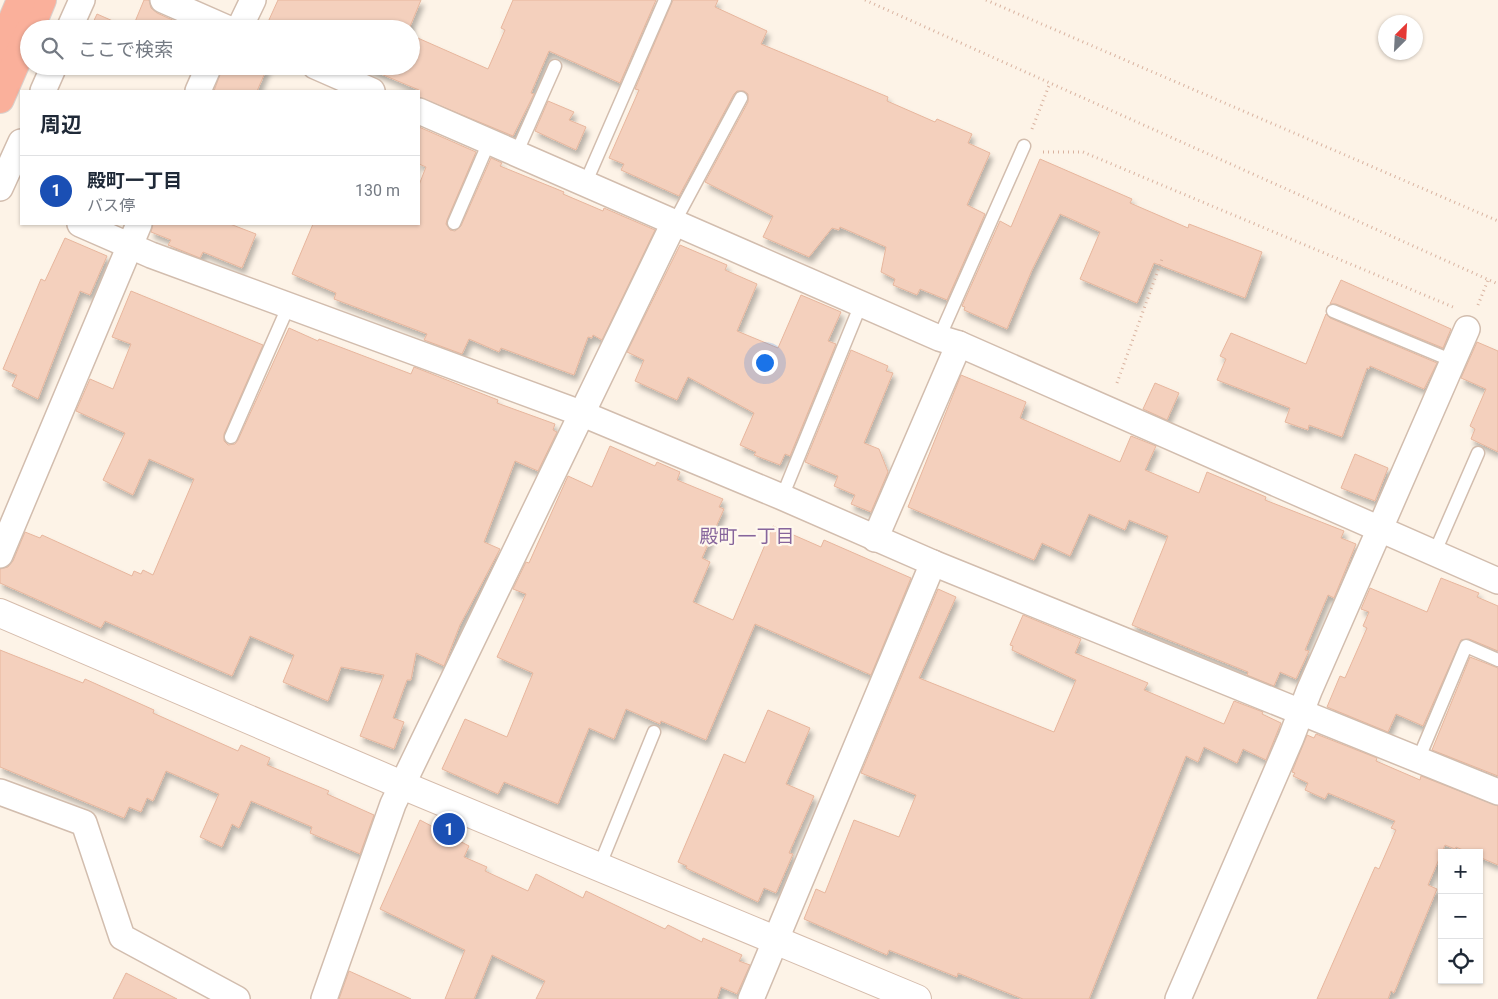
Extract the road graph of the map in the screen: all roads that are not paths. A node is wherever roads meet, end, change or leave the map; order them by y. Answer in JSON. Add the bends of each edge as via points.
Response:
{"nodes":[{"id":1,"x":21,"y":0,"type":"edge"},
{"id":2,"x":42,"y":0,"type":"edge"},
{"id":3,"x":82,"y":0,"type":"edge"},
{"id":4,"x":163,"y":0,"type":"edge"},
{"id":5,"x":252,"y":0,"type":"edge"},
{"id":6,"x":665,"y":0,"type":"edge"},
{"id":7,"x":33,"y":20,"type":"edge"},
{"id":8,"x":74,"y":20,"type":"edge"},
{"id":9,"x":211,"y":20,"type":"edge"},
{"id":10,"x":236,"y":20,"type":"edge"},
{"id":11,"x":0,"y":50,"type":"edge"},
{"id":12,"x":20,"y":51,"type":"edge"},
{"id":13,"x":555,"y":66,"type":"dead end"},
{"id":14,"x":50,"y":75,"type":"edge"},
{"id":15,"x":205,"y":75,"type":"edge"},
{"id":16,"x":336,"y":75,"type":"edge"},
{"id":17,"x":43,"y":90,"type":"edge"},
{"id":18,"x":198,"y":90,"type":"edge"},
{"id":19,"x":370,"y":90,"type":"edge"},
{"id":20,"x":741,"y":98,"type":"dead end"},
{"id":21,"x":0,"y":99,"type":"edge"},
{"id":22,"x":420,"y":111,"type":"edge"},
{"id":23,"x":489,"y":142,"type":"junction"},
{"id":24,"x":20,"y":144,"type":"edge"},
{"id":25,"x":1024,"y":146,"type":"road end"},
{"id":26,"x":516,"y":154,"type":"junction"},
{"id":27,"x":585,"y":184,"type":"junction"},
{"id":28,"x":0,"y":188,"type":"edge"},
{"id":29,"x":454,"y":223,"type":"dead end"},
{"id":30,"x":674,"y":223,"type":"junction"},
{"id":31,"x":85,"y":225,"type":"edge"},
{"id":32,"x":135,"y":235,"type":"edge"},
{"id":33,"x":861,"y":304,"type":"junction"},
{"id":34,"x":288,"y":307,"type":"junction"},
{"id":35,"x":1333,"y":310,"type":"dead end"},
{"id":36,"x":1461,"y":318,"type":"road end"},
{"id":37,"x":949,"y":341,"type":"junction"},
{"id":38,"x":1453,"y":361,"type":"junction"},
{"id":39,"x":583,"y":414,"type":"junction"},
{"id":40,"x":231,"y":437,"type":"dead end"},
{"id":41,"x":1478,"y":453,"type":"dead end"},
{"id":42,"x":782,"y":496,"type":"junction"},
{"id":43,"x":1380,"y":531,"type":"junction"},
{"id":44,"x":875,"y":539,"type":"junction"},
{"id":45,"x":1434,"y":554,"type":"junction"},
{"id":46,"x":0,"y":555,"type":"edge"},
{"id":47,"x":933,"y":563,"type":"junction"},
{"id":48,"x":1498,"y":581,"type":"edge"},
{"id":49,"x":0,"y":613,"type":"edge"},
{"id":50,"x":1498,"y":660,"type":"edge"},
{"id":51,"x":1300,"y":713,"type":"junction"},
{"id":52,"x":654,"y":732,"type":"dead end"},
{"id":53,"x":1418,"y":760,"type":"junction"},
{"id":54,"x":402,"y":785,"type":"junction"},
{"id":55,"x":0,"y":792,"type":"edge"},
{"id":56,"x":1498,"y":792,"type":"edge"},
{"id":57,"x":599,"y":867,"type":"junction"},
{"id":58,"x":775,"y":941,"type":"junction"},
{"id":59,"x":237,"y":999,"type":"edge"},
{"id":60,"x":324,"y":999,"type":"edge"},
{"id":61,"x":752,"y":999,"type":"edge"},
{"id":62,"x":917,"y":999,"type":"edge"},
{"id":63,"x":1178,"y":999,"type":"edge"}],
"edges":[{"from":1,"to":11,"type":"highway"},
{"from":2,"to":7,"type":"highway"},
{"from":3,"to":8,"type":"street"},
{"from":4,"to":9,"type":"street"},
{"from":5,"to":10,"type":"street"},
{"from":6,"to":27,"type":"lane"},
{"from":12,"to":21,"type":"highway"},
{"from":13,"to":26,"type":"lane"},
{"from":14,"to":17,"type":"street"},
{"from":15,"to":18,"type":"street"},
{"from":16,"to":19,"type":"street"},
{"from":20,"to":30,"type":"lane"},
{"from":22,"to":23,"type":"street"},
{"from":23,"to":26,"type":"street"},
{"from":23,"to":29,"type":"lane"},
{"from":24,"to":28,"type":"street"},
{"from":25,"to":37,"type":"lane"},
{"from":26,"to":27,"type":"street"},
{"from":27,"to":30,"type":"street"},
{"from":30,"to":33,"type":"street"},
{"from":30,"to":39,"type":"street"},
{"from":31,"to":32,"type":"street"},
{"from":32,"to":34,"type":"street"},
{"from":32,"to":46,"type":"street"},
{"from":33,"to":37,"type":"street"},
{"from":33,"to":42,"type":"lane"},
{"from":34,"to":39,"type":"street"},
{"from":34,"to":40,"type":"lane"},
{"from":35,"to":38,"type":"lane"},
{"from":36,"to":38,"type":"street"},
{"from":37,"to":43,"type":"street"},
{"from":37,"to":44,"type":"street"},
{"from":38,"to":43,"type":"street"},
{"from":39,"to":42,"type":"street"},
{"from":39,"to":54,"type":"street"},
{"from":41,"to":45,"type":"lane"},
{"from":42,"to":44,"type":"street"},
{"from":43,"to":45,"type":"street"},
{"from":43,"to":51,"type":"street"},
{"from":44,"to":47,"type":"street"},
{"from":45,"to":48,"type":"street"},
{"from":47,"to":51,"type":"street","via":[[1089,620]]},
{"from":47,"to":58,"type":"street"},
{"from":49,"to":54,"type":"street"},
{"from":50,"to":53,"type":"lane","via":[[1466,646]]},
{"from":51,"to":53,"type":"street"},
{"from":51,"to":63,"type":"street"},
{"from":52,"to":57,"type":"lane"},
{"from":53,"to":56,"type":"street"},
{"from":54,"to":57,"type":"street"},
{"from":54,"to":60,"type":"street"},
{"from":55,"to":59,"type":"street","via":[[84,823],[122,937]]},
{"from":57,"to":58,"type":"street"},
{"from":58,"to":61,"type":"street"},
{"from":58,"to":62,"type":"street"}]}
